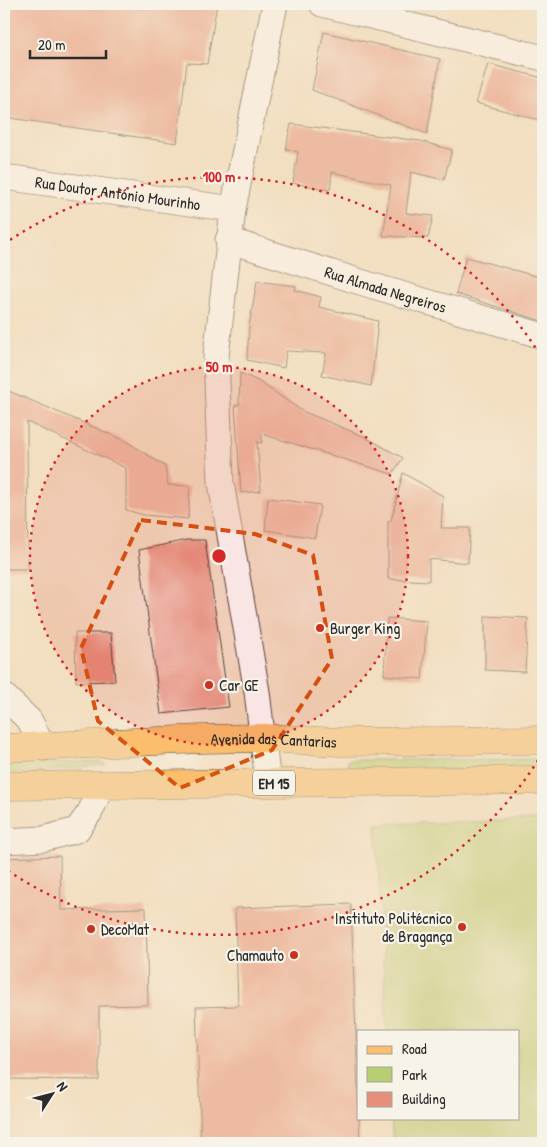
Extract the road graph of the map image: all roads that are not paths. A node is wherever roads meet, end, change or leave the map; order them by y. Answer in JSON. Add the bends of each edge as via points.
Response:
{"nodes":[{"id":1,"x":275,"y":4,"type":"edge"},
{"id":2,"x":322,"y":4,"type":"edge"},
{"id":3,"x":543,"y":58,"type":"edge"},
{"id":4,"x":4,"y":177,"type":"edge"},
{"id":5,"x":233,"y":209,"type":"junction"},
{"id":6,"x":228,"y":240,"type":"junction"},
{"id":7,"x":543,"y":336,"type":"edge"},
{"id":8,"x":4,"y":696,"type":"edge"},
{"id":9,"x":264,"y":738,"type":"junction"},
{"id":10,"x":543,"y":740,"type":"edge"},
{"id":11,"x":4,"y":748,"type":"edge"},
{"id":12,"x":44,"y":748,"type":"junction"},
{"id":13,"x":543,"y":780,"type":"edge"},
{"id":14,"x":268,"y":783,"type":"junction"},
{"id":15,"x":102,"y":785,"type":"junction"},
{"id":16,"x":4,"y":786,"type":"edge"},
{"id":17,"x":4,"y":841,"type":"edge"}],
"edges":[{"from":1,"to":5,"type":"street"},
{"from":2,"to":3,"type":"street"},
{"from":4,"to":5,"type":"street","name":"Rua Doutor António Mourinho"},
{"from":5,"to":6,"type":"street"},
{"from":6,"to":7,"type":"street","name":"Rua Almada Negreiros"},
{"from":6,"to":9,"type":"street","via":[[216,356],[221,483]]},
{"from":8,"to":12,"type":"street","via":[[30,721]]},
{"from":9,"to":10,"type":"main road","name":"Avenida das Cantarias","via":[[339,742]]},
{"from":9,"to":12,"type":"main road","name":"Avenida das Cantarias"},
{"from":9,"to":14,"type":"street"},
{"from":11,"to":12,"type":"main road","name":"Avenida das Cantarias"},
{"from":13,"to":14,"type":"main road","number":"EM 15"},
{"from":14,"to":15,"type":"main road","number":"EM 15"},
{"from":15,"to":16,"type":"main road","number":"EM 15"},
{"from":15,"to":17,"type":"street","via":[[90,812],[77,830],[43,839]]}]}
